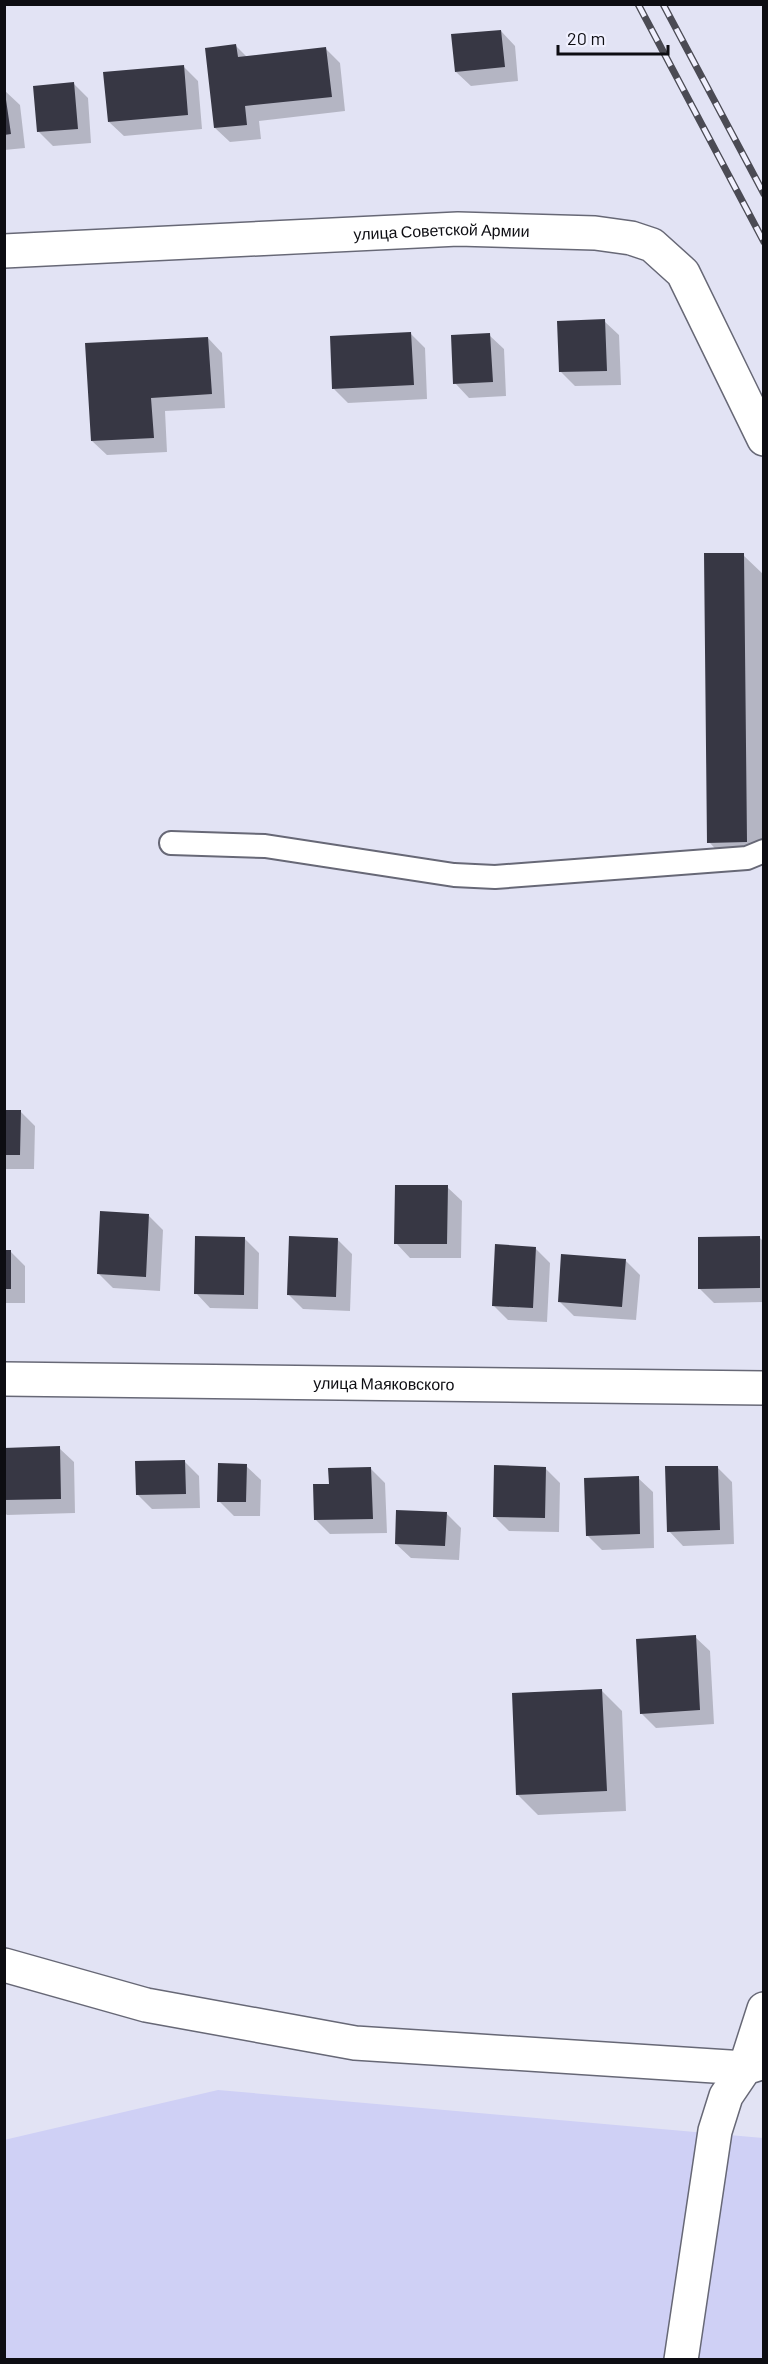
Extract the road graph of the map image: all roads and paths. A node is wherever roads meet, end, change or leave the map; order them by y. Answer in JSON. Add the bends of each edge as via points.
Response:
{"nodes":[{"id":1,"x":4,"y":251,"type":"edge"},
{"id":2,"x":764,"y":439,"type":"edge"},
{"id":3,"x":171,"y":843,"type":"dead end"},
{"id":4,"x":764,"y":851,"type":"edge"},
{"id":5,"x":4,"y":1379,"type":"edge"},
{"id":6,"x":764,"y":1388,"type":"edge"},
{"id":7,"x":4,"y":1965,"type":"edge"},
{"id":8,"x":764,"y":2009,"type":"edge"},
{"id":9,"x":754,"y":2065,"type":"edge"},
{"id":10,"x":681,"y":2360,"type":"edge"}],
"edges":[{"from":1,"to":2,"type":"street","name":"улица Советской Армии","via":[[459,230],[595,233],[631,238],[652,245],[683,273]]},
{"from":3,"to":4,"type":"lane","via":[[265,846],[454,875],[495,877],[747,858]]},
{"from":5,"to":6,"type":"street","name":"улица Маяковского"},
{"from":7,"to":9,"type":"street","via":[[146,2005],[355,2043]]},
{"from":8,"to":9,"type":"street"},
{"from":9,"to":10,"type":"street","via":[[726,2096],[715,2131]]}]}
